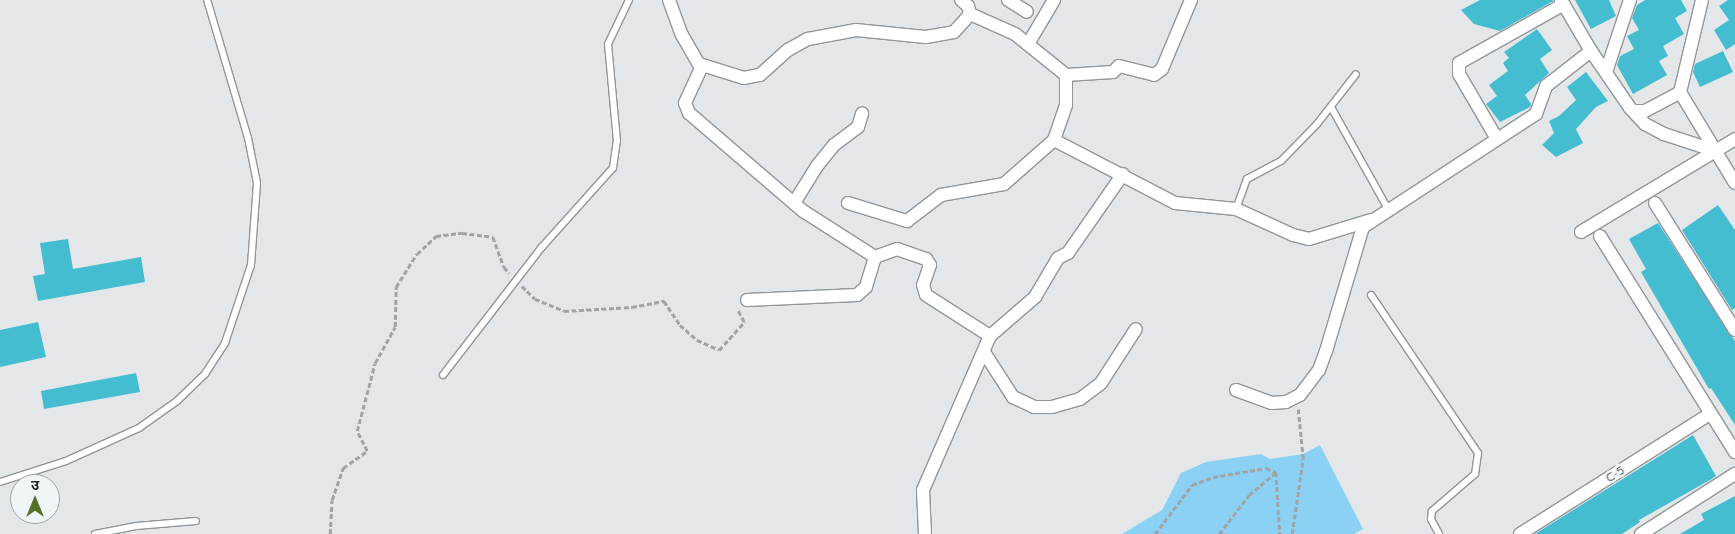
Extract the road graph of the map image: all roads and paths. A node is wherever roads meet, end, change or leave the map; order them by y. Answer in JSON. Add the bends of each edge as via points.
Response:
{"nodes":[{"id":1,"x":207,"y":0,"type":"edge"},
{"id":2,"x":630,"y":0,"type":"edge"},
{"id":3,"x":669,"y":0,"type":"edge"},
{"id":4,"x":961,"y":0,"type":"edge"},
{"id":5,"x":1008,"y":0,"type":"edge"},
{"id":6,"x":1054,"y":0,"type":"edge"},
{"id":7,"x":1191,"y":0,"type":"edge"},
{"id":8,"x":1630,"y":0,"type":"edge"},
{"id":9,"x":1702,"y":0,"type":"edge"},
{"id":10,"x":1562,"y":2,"type":"edge"},
{"id":11,"x":1027,"y":12,"type":"dead end"},
{"id":12,"x":970,"y":14,"type":"junction"},
{"id":13,"x":1028,"y":44,"type":"junction"},
{"id":14,"x":1592,"y":51,"type":"junction"},
{"id":15,"x":702,"y":66,"type":"junction"},
{"id":16,"x":1606,"y":72,"type":"junction"},
{"id":17,"x":1356,"y":74,"type":"dead end"},
{"id":18,"x":1066,"y":75,"type":"junction"},
{"id":19,"x":1680,"y":92,"type":"junction"},
{"id":20,"x":1331,"y":107,"type":"junction"},
{"id":21,"x":1634,"y":111,"type":"junction"},
{"id":22,"x":862,"y":114,"type":"dead end"},
{"id":23,"x":1497,"y":139,"type":"junction"},
{"id":24,"x":1735,"y":139,"type":"edge"},
{"id":25,"x":1054,"y":140,"type":"junction"},
{"id":26,"x":1716,"y":151,"type":"junction"},
{"id":27,"x":1123,"y":174,"type":"junction"},
{"id":28,"x":1733,"y":179,"type":"edge"},
{"id":29,"x":848,"y":203,"type":"dead end"},
{"id":30,"x":1655,"y":203,"type":"dead end"},
{"id":31,"x":794,"y":204,"type":"junction"},
{"id":32,"x":1236,"y":209,"type":"junction"},
{"id":33,"x":1388,"y":209,"type":"junction"},
{"id":34,"x":1371,"y":220,"type":"junction"},
{"id":35,"x":1582,"y":232,"type":"dead end"},
{"id":36,"x":1600,"y":236,"type":"dead end"},
{"id":37,"x":875,"y":257,"type":"junction"},
{"id":38,"x":517,"y":282,"type":"junction"},
{"id":39,"x":1371,"y":295,"type":"dead end"},
{"id":40,"x":747,"y":300,"type":"joint"},
{"id":41,"x":1136,"y":329,"type":"dead end"},
{"id":42,"x":1735,"y":330,"type":"edge"},
{"id":43,"x":990,"y":336,"type":"junction"},
{"id":44,"x":984,"y":352,"type":"junction"},
{"id":45,"x":443,"y":375,"type":"dead end"},
{"id":46,"x":1236,"y":390,"type":"dead end"},
{"id":47,"x":1300,"y":395,"type":"junction"},
{"id":48,"x":1710,"y":414,"type":"junction"},
{"id":49,"x":1735,"y":452,"type":"edge"},
{"id":50,"x":1276,"y":472,"type":"junction"},
{"id":51,"x":1735,"y":474,"type":"edge"},
{"id":52,"x":0,"y":482,"type":"edge"},
{"id":53,"x":196,"y":521,"type":"dead end"},
{"id":54,"x":95,"y":534,"type":"edge"},
{"id":55,"x":330,"y":534,"type":"edge"},
{"id":56,"x":925,"y":534,"type":"edge"},
{"id":57,"x":1155,"y":534,"type":"edge"},
{"id":58,"x":1218,"y":534,"type":"edge"},
{"id":59,"x":1280,"y":534,"type":"edge"},
{"id":60,"x":1292,"y":534,"type":"edge"},
{"id":61,"x":1439,"y":534,"type":"edge"},
{"id":62,"x":1520,"y":534,"type":"edge"},
{"id":63,"x":1641,"y":534,"type":"edge"}],
"edges":[{"from":1,"to":52,"type":"lane","via":[[248,138],[257,183],[251,264],[225,343],[206,374],[177,401],[139,428],[66,460]]},
{"from":2,"to":38,"type":"lane","via":[[608,44],[617,141],[613,168],[558,228]]},
{"from":3,"to":15,"type":"street","via":[[689,50]]},
{"from":4,"to":12,"type":"street","via":[[968,6]]},
{"from":5,"to":11,"type":"street"},
{"from":6,"to":13,"type":"street"},
{"from":7,"to":18,"type":"street","via":[[1162,69],[1154,75],[1119,66],[1113,72]]},
{"from":8,"to":16,"type":"street"},
{"from":9,"to":19,"type":"street"},
{"from":10,"to":14,"type":"street"},
{"from":10,"to":23,"type":"street","via":[[1460,64],[1459,74]]},
{"from":12,"to":13,"type":"street","via":[[1015,34]]},
{"from":12,"to":15,"type":"street","via":[[963,26],[941,36],[871,30],[808,39],[797,43],[768,69],[752,77],[735,77]]},
{"from":13,"to":18,"type":"street"},
{"from":14,"to":16,"type":"street"},
{"from":14,"to":23,"type":"street","via":[[1546,86],[1538,112]]},
{"from":15,"to":31,"type":"street","via":[[685,103],[689,113]]},
{"from":16,"to":21,"type":"street"},
{"from":17,"to":20,"type":"lane"},
{"from":18,"to":25,"type":"street","via":[[1066,105]]},
{"from":19,"to":21,"type":"street","via":[[1645,111]]},
{"from":19,"to":26,"type":"street"},
{"from":20,"to":32,"type":"lane","via":[[1281,161],[1247,179]]},
{"from":20,"to":33,"type":"lane"},
{"from":21,"to":26,"type":"street","via":[[1645,124],[1664,134]]},
{"from":22,"to":31,"type":"street","via":[[858,128],[834,146],[817,166]]},
{"from":23,"to":33,"type":"street"},
{"from":24,"to":26,"type":"street"},
{"from":25,"to":27,"type":"street"},
{"from":25,"to":29,"type":"street","via":[[1004,184],[941,195],[907,221]]},
{"from":26,"to":28,"type":"street"},
{"from":26,"to":35,"type":"street"},
{"from":27,"to":32,"type":"street","via":[[1175,203]]},
{"from":27,"to":43,"type":"street","via":[[1068,252],[1058,258],[1036,297]]},
{"from":30,"to":42,"type":"street"},
{"from":31,"to":37,"type":"street","via":[[827,229]]},
{"from":32,"to":34,"type":"street","via":[[1293,235],[1309,238]]},
{"from":33,"to":34,"type":"street"},
{"from":34,"to":47,"type":"street","via":[[1358,237],[1319,370]]},
{"from":36,"to":48,"type":"street"},
{"from":37,"to":40,"type":"street","via":[[866,287],[857,295]]},
{"from":37,"to":43,"type":"street","via":[[897,249],[926,259],[929,270],[923,285],[926,294]]},
{"from":38,"to":40,"type":"path","via":[[534,299],[564,311],[632,307],[664,300],[680,325],[697,340],[719,350],[744,322],[734,303]]},
{"from":38,"to":45,"type":"lane"},
{"from":38,"to":55,"type":"path","via":[[504,267],[493,237],[462,233],[436,236],[417,254],[396,287],[396,327],[375,363],[357,430],[367,451],[343,468],[332,500]]},
{"from":39,"to":61,"type":"lane","via":[[1478,453],[1474,474],[1432,511],[1431,519]]},
{"from":41,"to":44,"type":"street","via":[[1101,383],[1080,399],[1052,406],[1028,405],[1013,396]]},
{"from":43,"to":44,"type":"street"},
{"from":44,"to":56,"type":"street","via":[[923,490]]},
{"from":46,"to":47,"type":"street","via":[[1272,403],[1286,402]]},
{"from":47,"to":60,"type":"path","via":[[1298,413],[1303,459]]},
{"from":48,"to":49,"type":"street"},
{"from":48,"to":62,"type":"street","name":"C-5"},
{"from":50,"to":57,"type":"path","via":[[1266,468],[1213,477],[1192,485]]},
{"from":50,"to":58,"type":"path","via":[[1249,495]]},
{"from":50,"to":59,"type":"path"},
{"from":51,"to":63,"type":"street"},
{"from":53,"to":54,"type":"lane","via":[[136,526]]}]}
